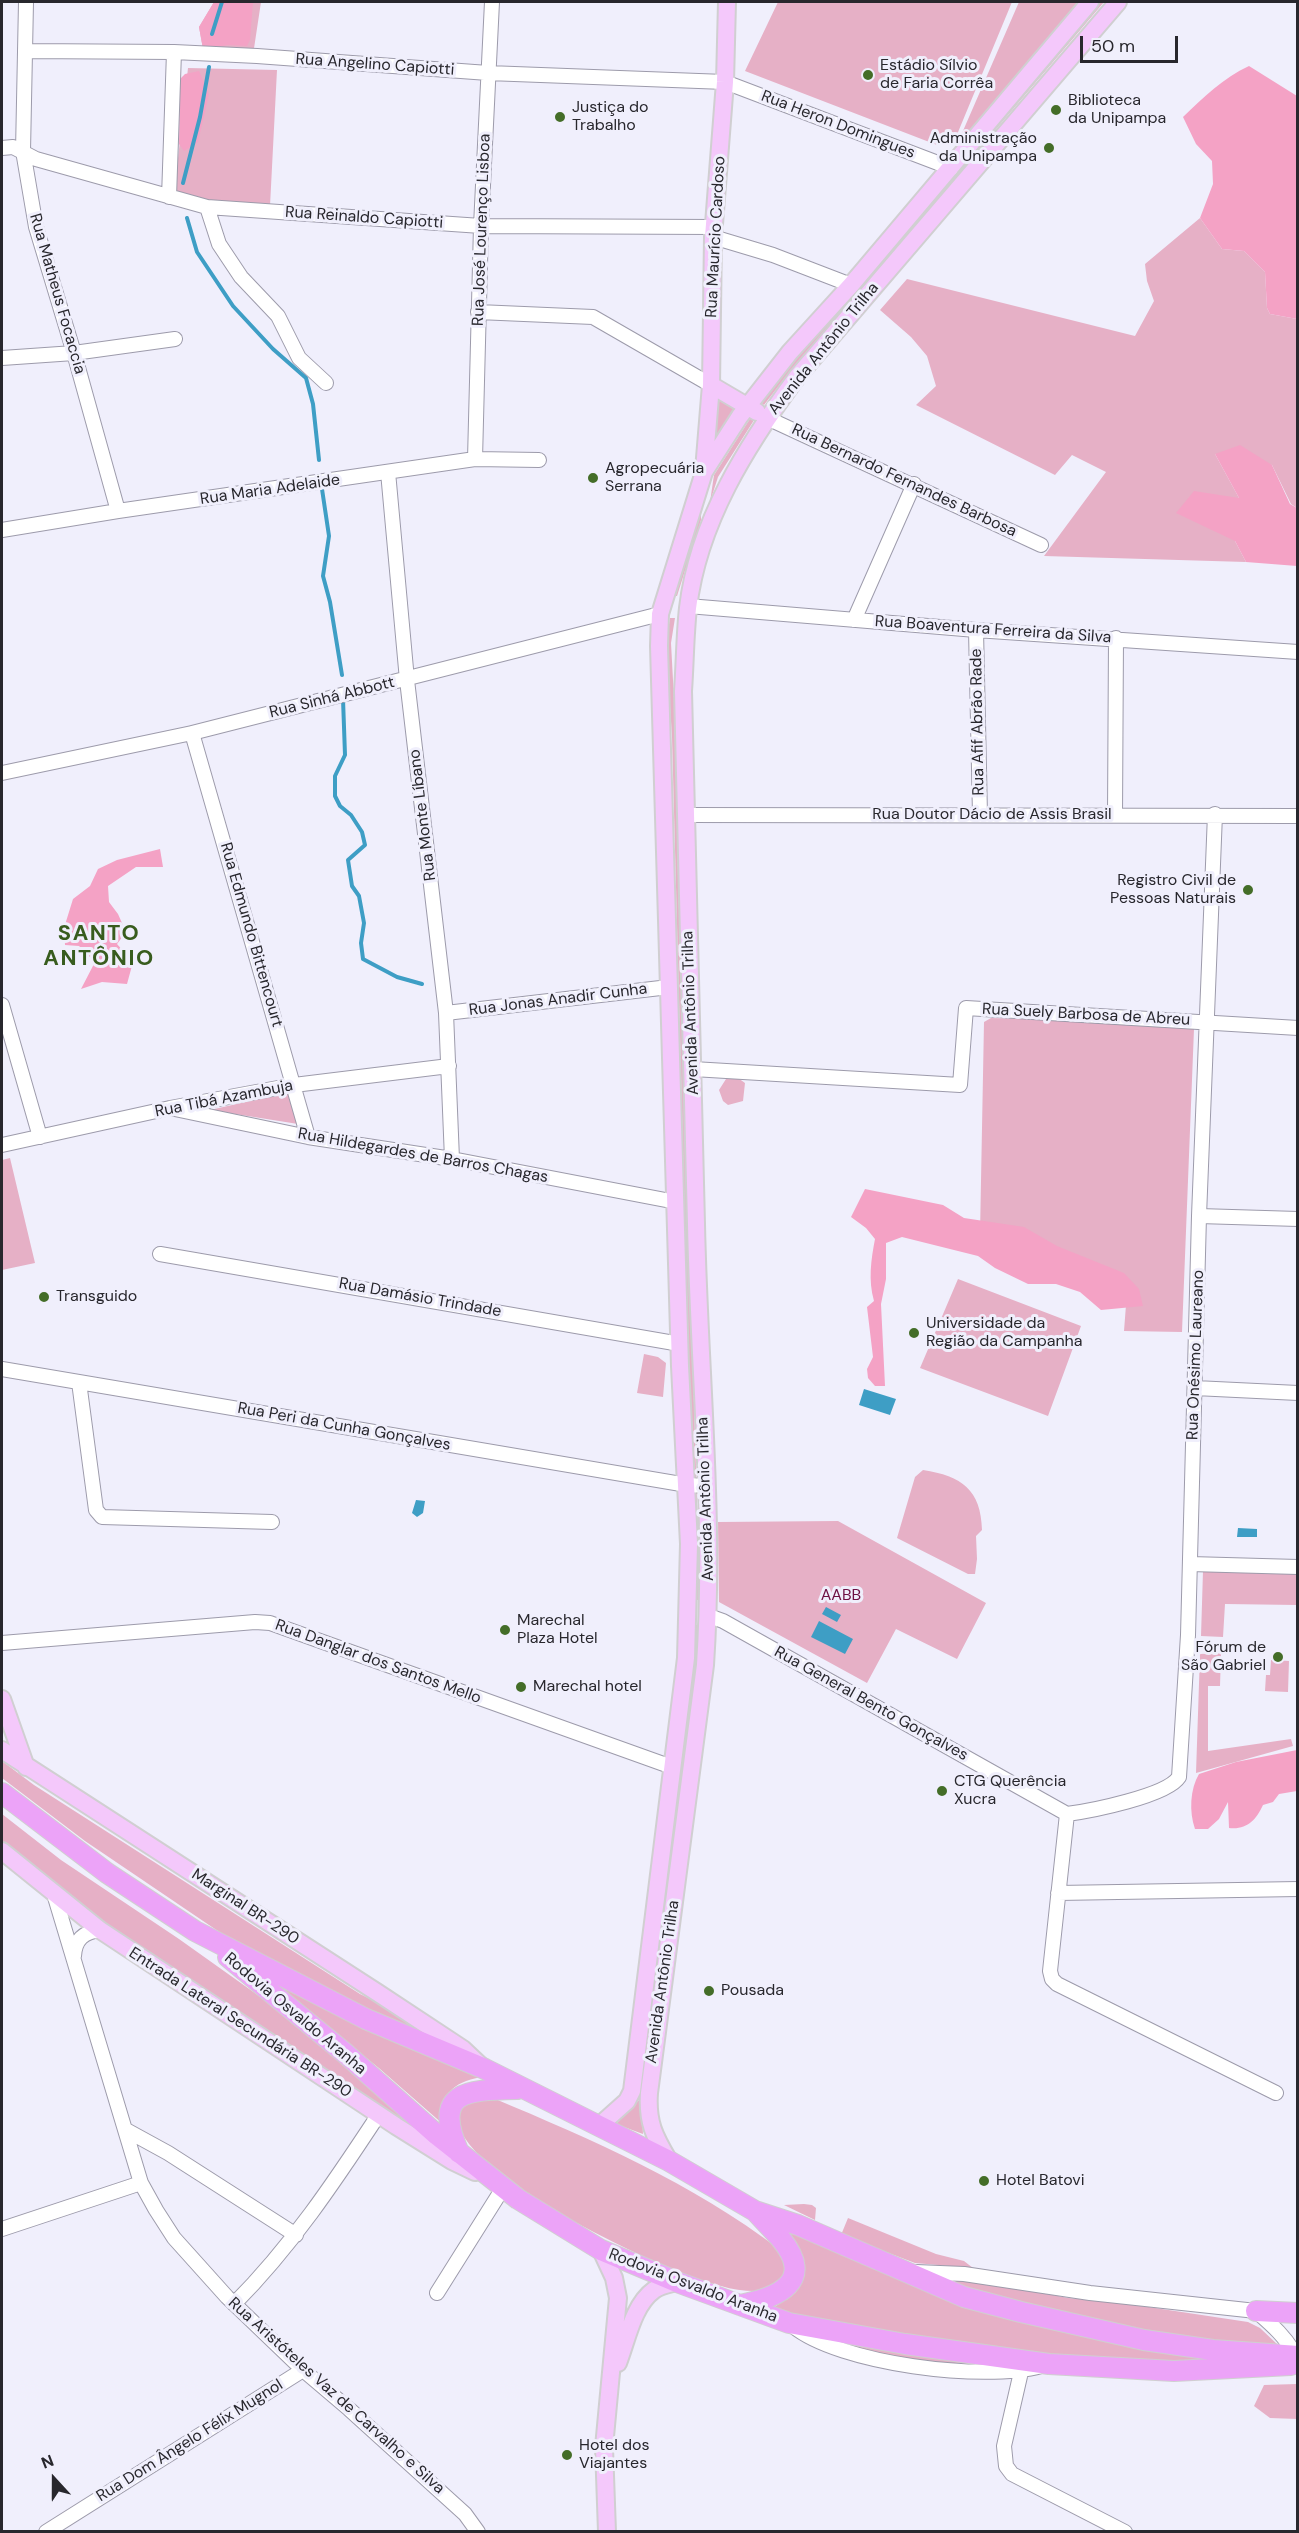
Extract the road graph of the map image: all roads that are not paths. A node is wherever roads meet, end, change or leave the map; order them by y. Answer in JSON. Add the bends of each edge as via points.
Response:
{"nodes":[{"id":1,"x":26,"y":2,"type":"edge"},
{"id":2,"x":492,"y":2,"type":"edge"},
{"id":3,"x":727,"y":2,"type":"edge"},
{"id":4,"x":1090,"y":2,"type":"edge"},
{"id":5,"x":1118,"y":2,"type":"edge"},
{"id":6,"x":25,"y":51,"type":"junction"},
{"id":7,"x":174,"y":52,"type":"junction"},
{"id":8,"x":488,"y":73,"type":"junction"},
{"id":9,"x":725,"y":82,"type":"junction"},
{"id":10,"x":2,"y":148,"type":"edge"},
{"id":11,"x":22,"y":151,"type":"junction"},
{"id":12,"x":951,"y":168,"type":"junction"},
{"id":13,"x":169,"y":196,"type":"junction"},
{"id":14,"x":207,"y":207,"type":"junction"},
{"id":15,"x":481,"y":226,"type":"junction"},
{"id":16,"x":714,"y":232,"type":"junction"},
{"id":17,"x":852,"y":285,"type":"junction"},
{"id":18,"x":478,"y":312,"type":"junction"},
{"id":19,"x":175,"y":339,"type":"dead end"},
{"id":20,"x":74,"y":353,"type":"junction"},
{"id":21,"x":2,"y":358,"type":"edge"},
{"id":22,"x":326,"y":382,"type":"dead end"},
{"id":23,"x":711,"y":385,"type":"junction"},
{"id":24,"x":747,"y":406,"type":"junction"},
{"id":25,"x":767,"y":418,"type":"junction"},
{"id":26,"x":475,"y":459,"type":"junction"},
{"id":27,"x":539,"y":460,"type":"dead end"},
{"id":28,"x":388,"y":472,"type":"junction"},
{"id":29,"x":704,"y":472,"type":"junction"},
{"id":30,"x":914,"y":484,"type":"junction"},
{"id":31,"x":118,"y":511,"type":"junction"},
{"id":32,"x":2,"y":530,"type":"edge"},
{"id":33,"x":705,"y":537,"type":"junction"},
{"id":34,"x":1041,"y":545,"type":"dead end"},
{"id":35,"x":688,"y":606,"type":"junction"},
{"id":36,"x":660,"y":614,"type":"junction"},
{"id":37,"x":854,"y":620,"type":"junction"},
{"id":38,"x":976,"y":630,"type":"junction"},
{"id":39,"x":1116,"y":638,"type":"junction"},
{"id":40,"x":1298,"y":652,"type":"edge"},
{"id":41,"x":407,"y":680,"type":"junction"},
{"id":42,"x":192,"y":733,"type":"junction"},
{"id":43,"x":2,"y":774,"type":"edge"},
{"id":44,"x":1215,"y":814,"type":"junction"},
{"id":45,"x":686,"y":815,"type":"junction"},
{"id":46,"x":980,"y":815,"type":"junction"},
{"id":47,"x":1115,"y":815,"type":"junction"},
{"id":48,"x":1298,"y":816,"type":"edge"},
{"id":49,"x":669,"y":987,"type":"junction"},
{"id":50,"x":2,"y":1005,"type":"edge"},
{"id":51,"x":446,"y":1013,"type":"junction"},
{"id":52,"x":1206,"y":1022,"type":"junction"},
{"id":53,"x":1298,"y":1028,"type":"edge"},
{"id":54,"x":449,"y":1066,"type":"junction"},
{"id":55,"x":693,"y":1069,"type":"junction"},
{"id":56,"x":294,"y":1085,"type":"junction"},
{"id":57,"x":170,"y":1108,"type":"junction"},
{"id":58,"x":40,"y":1137,"type":"junction"},
{"id":59,"x":308,"y":1137,"type":"junction"},
{"id":60,"x":2,"y":1145,"type":"edge"},
{"id":61,"x":452,"y":1159,"type":"junction"},
{"id":62,"x":676,"y":1202,"type":"junction"},
{"id":63,"x":1200,"y":1216,"type":"junction"},
{"id":64,"x":1298,"y":1219,"type":"edge"},
{"id":65,"x":160,"y":1254,"type":"dead end"},
{"id":66,"x":680,"y":1344,"type":"junction"},
{"id":67,"x":2,"y":1369,"type":"edge"},
{"id":68,"x":79,"y":1382,"type":"junction"},
{"id":69,"x":1195,"y":1388,"type":"junction"},
{"id":70,"x":1298,"y":1393,"type":"edge"},
{"id":71,"x":687,"y":1485,"type":"junction"},
{"id":72,"x":706,"y":1486,"type":"junction"},
{"id":73,"x":272,"y":1522,"type":"dead end"},
{"id":74,"x":1190,"y":1564,"type":"junction"},
{"id":75,"x":1298,"y":1567,"type":"edge"},
{"id":76,"x":709,"y":1616,"type":"junction"},
{"id":77,"x":2,"y":1643,"type":"edge"},
{"id":78,"x":2,"y":1699,"type":"edge"},
{"id":79,"x":2,"y":1750,"type":"edge"},
{"id":80,"x":26,"y":1767,"type":"junction"},
{"id":81,"x":672,"y":1767,"type":"junction"},
{"id":82,"x":2,"y":1793,"type":"edge"},
{"id":83,"x":1067,"y":1814,"type":"junction"},
{"id":84,"x":2,"y":1851,"type":"edge"},
{"id":85,"x":1298,"y":1889,"type":"edge"},
{"id":86,"x":1058,"y":1893,"type":"junction"},
{"id":87,"x":54,"y":1894,"type":"junction"},
{"id":88,"x":100,"y":1929,"type":"junction"},
{"id":89,"x":195,"y":1931,"type":"junction"},
{"id":90,"x":74,"y":1958,"type":"junction"},
{"id":91,"x":485,"y":2069,"type":"junction"},
{"id":92,"x":522,"y":2088,"type":"junction"},
{"id":93,"x":640,"y":2092,"type":"junction"},
{"id":94,"x":1276,"y":2093,"type":"dead end"},
{"id":95,"x":379,"y":2114,"type":"junction"},
{"id":96,"x":599,"y":2126,"type":"junction"},
{"id":97,"x":126,"y":2130,"type":"junction"},
{"id":98,"x":459,"y":2153,"type":"junction"},
{"id":99,"x":669,"y":2161,"type":"junction"},
{"id":100,"x":141,"y":2182,"type":"junction"},
{"id":101,"x":496,"y":2183,"type":"junction"},
{"id":102,"x":755,"y":2211,"type":"junction"},
{"id":103,"x":2,"y":2229,"type":"edge"},
{"id":104,"x":296,"y":2235,"type":"junction"},
{"id":105,"x":601,"y":2250,"type":"junction"},
{"id":106,"x":906,"y":2272,"type":"junction"},
{"id":107,"x":677,"y":2282,"type":"junction"},
{"id":108,"x":437,"y":2293,"type":"dead end"},
{"id":109,"x":234,"y":2304,"type":"junction"},
{"id":110,"x":740,"y":2305,"type":"junction"},
{"id":111,"x":1256,"y":2311,"type":"junction"},
{"id":112,"x":1298,"y":2313,"type":"edge"},
{"id":113,"x":789,"y":2323,"type":"junction"},
{"id":114,"x":1297,"y":2359,"type":"edge"},
{"id":115,"x":1049,"y":2364,"type":"junction"},
{"id":116,"x":303,"y":2370,"type":"junction"},
{"id":117,"x":1021,"y":2372,"type":"junction"},
{"id":118,"x":610,"y":2380,"type":"junction"},
{"id":119,"x":46,"y":2532,"type":"edge"},
{"id":120,"x":478,"y":2532,"type":"edge"},
{"id":121,"x":606,"y":2532,"type":"edge"},
{"id":122,"x":1125,"y":2532,"type":"edge"}],
"edges":[{"from":1,"to":6,"type":"street","name":"Rua Matheus Focaccia"},
{"from":2,"to":8,"type":"street","name":"Rua José Lourenço Lisboa"},
{"from":3,"to":9,"type":"main road","name":"Rua Maurício Cardoso"},
{"from":4,"to":12,"type":"main road","name":"Avenida Antônio Trilha"},
{"from":5,"to":25,"type":"main road","name":"Avenida Antônio Trilha","via":[[797,377]]},
{"from":6,"to":7,"type":"street","name":"Rua Angelino Capiotti"},
{"from":6,"to":11,"type":"street","name":"Rua Matheus Focaccia"},
{"from":7,"to":8,"type":"street","name":"Rua Angelino Capiotti"},
{"from":7,"to":13,"type":"street"},
{"from":8,"to":9,"type":"street","name":"Rua Angelino Capiotti"},
{"from":8,"to":15,"type":"street","name":"Rua José Lourenço Lisboa"},
{"from":9,"to":12,"type":"street","name":"Rua Heron Domingues"},
{"from":9,"to":16,"type":"main road","name":"Rua Maurício Cardoso"},
{"from":10,"to":11,"type":"street","name":"Rua Reinaldo Capiotti"},
{"from":11,"to":13,"type":"street","name":"Rua Reinaldo Capiotti","via":[[36,159]]},
{"from":11,"to":20,"type":"street","name":"Rua Matheus Focaccia","via":[[36,227]]},
{"from":12,"to":17,"type":"main road","name":"Avenida Antônio Trilha"},
{"from":13,"to":14,"type":"street","name":"Rua Reinaldo Capiotti"},
{"from":14,"to":15,"type":"street","name":"Rua Reinaldo Capiotti"},
{"from":14,"to":22,"type":"street","via":[[219,243],[241,277],[278,316],[299,358]]},
{"from":15,"to":16,"type":"street","name":"Rua Reinaldo Capiotti"},
{"from":15,"to":18,"type":"street","name":"Rua José Lourenço Lisboa"},
{"from":16,"to":17,"type":"street","name":"Rua Reinaldo Capiotti"},
{"from":16,"to":23,"type":"main road","name":"Rua Maurício Cardoso"},
{"from":17,"to":24,"type":"main road","name":"Avenida Antônio Trilha"},
{"from":18,"to":23,"type":"street","via":[[593,317]]},
{"from":18,"to":26,"type":"street","name":"Rua José Lourenço Lisboa"},
{"from":19,"to":20,"type":"street"},
{"from":20,"to":21,"type":"street"},
{"from":20,"to":31,"type":"street","name":"Rua Matheus Focaccia"},
{"from":23,"to":24,"type":"main road"},
{"from":23,"to":29,"type":"main road","name":"Rua Maurício Cardoso"},
{"from":24,"to":25,"type":"main road"},
{"from":24,"to":29,"type":"main road","name":"Avenida Antônio Trilha"},
{"from":25,"to":30,"type":"street","name":"Rua Bernardo Fernandes Barbosa"},
{"from":25,"to":33,"type":"main road","name":"Avenida Antônio Trilha","via":[[736,469]]},
{"from":26,"to":27,"type":"street","name":"Rua Maria Adelaide"},
{"from":26,"to":28,"type":"street","name":"Rua Maria Adelaide"},
{"from":28,"to":31,"type":"street","name":"Rua Maria Adelaide"},
{"from":28,"to":41,"type":"street","name":"Rua Monte Líbano"},
{"from":29,"to":33,"type":"main road"},
{"from":29,"to":36,"type":"main road","name":"Avenida Antônio Trilha"},
{"from":30,"to":34,"type":"street","name":"Rua Bernardo Fernandes Barbosa"},
{"from":30,"to":37,"type":"street"},
{"from":31,"to":32,"type":"street","name":"Rua Maria Adelaide"},
{"from":33,"to":35,"type":"main road","name":"Avenida Antônio Trilha"},
{"from":35,"to":37,"type":"street","name":"Rua Boaventura Ferreira da Silva"},
{"from":35,"to":45,"type":"main road","name":"Avenida Antônio Trilha","via":[[684,691]]},
{"from":36,"to":41,"type":"street","name":"Rua Sinhá Abbott"},
{"from":36,"to":49,"type":"main road","name":"Avenida Antônio Trilha"},
{"from":37,"to":38,"type":"street","name":"Rua Boaventura Ferreira da Silva"},
{"from":38,"to":39,"type":"street","name":"Rua Boaventura Ferreira da Silva"},
{"from":38,"to":46,"type":"street","name":"Rua Afif Abrão Rade"},
{"from":39,"to":40,"type":"street","name":"Rua Boaventura Ferreira da Silva"},
{"from":39,"to":47,"type":"street"},
{"from":41,"to":42,"type":"street","name":"Rua Sinhá Abbott"},
{"from":41,"to":51,"type":"street","name":"Rua Monte Líbano"},
{"from":42,"to":43,"type":"street","name":"Rua Sinhá Abbott"},
{"from":42,"to":56,"type":"street","name":"Rua Edmundo Bittencourt"},
{"from":44,"to":47,"type":"street","name":"Rua Doutor Dácio de Assis Brasil"},
{"from":44,"to":48,"type":"street","name":"Rua Doutor Dácio de Assis Brasil"},
{"from":44,"to":52,"type":"street","name":"Rua Onésimo Laureano"},
{"from":45,"to":46,"type":"street","name":"Rua Doutor Dácio de Assis Brasil"},
{"from":45,"to":55,"type":"main road","name":"Avenida Antônio Trilha"},
{"from":46,"to":47,"type":"street","name":"Rua Doutor Dácio de Assis Brasil"},
{"from":49,"to":51,"type":"street","name":"Rua Jonas Anadir Cunha"},
{"from":49,"to":62,"type":"main road","name":"Avenida Antônio Trilha"},
{"from":50,"to":58,"type":"street"},
{"from":51,"to":54,"type":"street","name":"Rua Monte Líbano"},
{"from":52,"to":53,"type":"street","name":"Rua Suely Barbosa de Abreu"},
{"from":52,"to":55,"type":"street","name":"Rua Suely Barbosa de Abreu","via":[[966,1008],[960,1084]]},
{"from":52,"to":63,"type":"street","name":"Rua Onésimo Laureano"},
{"from":54,"to":56,"type":"street","name":"Rua Tibá Azambuja"},
{"from":54,"to":61,"type":"street","name":"Rua Monte Líbano"},
{"from":55,"to":72,"type":"main road","name":"Avenida Antônio Trilha"},
{"from":56,"to":57,"type":"street","name":"Rua Tibá Azambuja"},
{"from":56,"to":59,"type":"street","name":"Rua Edmundo Bittencourt"},
{"from":57,"to":58,"type":"street","name":"Rua Tibá Azambuja"},
{"from":57,"to":59,"type":"street","name":"Rua Hildegardes de Barros Chagas"},
{"from":58,"to":60,"type":"street","name":"Rua Tibá Azambuja"},
{"from":59,"to":61,"type":"street","name":"Rua Hildegardes de Barros Chagas"},
{"from":61,"to":62,"type":"street","name":"Rua Hildegardes de Barros Chagas"},
{"from":62,"to":66,"type":"main road","name":"Avenida Antônio Trilha"},
{"from":63,"to":64,"type":"street"},
{"from":63,"to":69,"type":"street","name":"Rua Onésimo Laureano"},
{"from":65,"to":66,"type":"street","name":"Rua Damásio Trindade"},
{"from":66,"to":71,"type":"main road","name":"Avenida Antônio Trilha"},
{"from":67,"to":68,"type":"street","name":"Rua Peri da Cunha Gonçalves"},
{"from":68,"to":71,"type":"street","name":"Rua Peri da Cunha Gonçalves"},
{"from":68,"to":73,"type":"street","via":[[96,1510],[102,1517]]},
{"from":69,"to":70,"type":"street"},
{"from":69,"to":74,"type":"street","name":"Rua Onésimo Laureano"},
{"from":71,"to":72,"type":"street","name":"Rua Peri da Cunha Gonçalves"},
{"from":71,"to":81,"type":"main road","name":"Avenida Antônio Trilha","via":[[686,1658]]},
{"from":72,"to":76,"type":"main road","name":"Avenida Antônio Trilha"},
{"from":74,"to":75,"type":"street"},
{"from":74,"to":83,"type":"street","name":"Rua Onésimo Laureano","via":[[1179,1777],[1166,1788],[1096,1810]]},
{"from":76,"to":83,"type":"street","name":"Rua General Bento Gonçalves"},
{"from":76,"to":93,"type":"main road","name":"Avenida Antônio Trilha","via":[[705,1665]]},
{"from":77,"to":81,"type":"street","name":"Rua Danglar dos Santos Mello","via":[[270,1623]]},
{"from":78,"to":80,"type":"main road"},
{"from":79,"to":80,"type":"main road","name":"Marginal BR-290"},
{"from":80,"to":91,"type":"main road","name":"Marginal BR-290","via":[[378,1993],[463,2049]]},
{"from":81,"to":93,"type":"main road","name":"Avenida Antônio Trilha"},
{"from":82,"to":89,"type":"highway","name":"Rodovia Osvaldo Aranha","via":[[107,1873]]},
{"from":83,"to":86,"type":"street"},
{"from":84,"to":87,"type":"main road","name":"Entrada Lateral Secundária BR-290"},
{"from":85,"to":86,"type":"street"},
{"from":86,"to":94,"type":"street","via":[[1052,1979]]},
{"from":87,"to":88,"type":"main road","name":"Entrada Lateral Secundária BR-290"},
{"from":87,"to":90,"type":"street","name":"Rua Aristóteles Vaz de Carvalho e Silva"},
{"from":88,"to":90,"type":"street","via":[[83,1935],[75,1946]]},
{"from":88,"to":95,"type":"main road","name":"Entrada Lateral Secundária BR-290"},
{"from":89,"to":91,"type":"highway","name":"Rodovia Osvaldo Aranha","via":[[366,2019]]},
{"from":89,"to":98,"type":"highway","name":"Rodovia Osvaldo Aranha","via":[[346,2054]]},
{"from":90,"to":97,"type":"street","name":"Rua Aristóteles Vaz de Carvalho e Silva"},
{"from":91,"to":92,"type":"highway","name":"Rodovia Osvaldo Aranha"},
{"from":92,"to":96,"type":"highway","name":"Rodovia Osvaldo Aranha"},
{"from":92,"to":98,"type":"highway","via":[[476,2089],[457,2100],[451,2107],[448,2123]]},
{"from":93,"to":96,"type":"main road"},
{"from":93,"to":99,"type":"main road","name":"Avenida Antônio Trilha","via":[[654,2135]]},
{"from":95,"to":101,"type":"main road","name":"Entrada Lateral Secundária BR-290","via":[[452,2161]]},
{"from":95,"to":104,"type":"street"},
{"from":96,"to":99,"type":"highway","name":"Rodovia Osvaldo Aranha"},
{"from":97,"to":100,"type":"street","name":"Rua Aristóteles Vaz de Carvalho e Silva"},
{"from":97,"to":104,"type":"street"},
{"from":98,"to":101,"type":"highway","name":"Rodovia Osvaldo Aranha"},
{"from":99,"to":102,"type":"highway","name":"Rodovia Osvaldo Aranha"},
{"from":100,"to":103,"type":"street"},
{"from":100,"to":109,"type":"street","name":"Rua Aristóteles Vaz de Carvalho e Silva","via":[[174,2238]]},
{"from":101,"to":105,"type":"highway","name":"Rodovia Osvaldo Aranha","via":[[545,2218]]},
{"from":101,"to":108,"type":"street"},
{"from":102,"to":106,"type":"highway","name":"Rodovia Osvaldo Aranha","via":[[798,2225]]},
{"from":102,"to":110,"type":"highway","via":[[791,2255],[794,2274],[786,2289],[777,2295]]},
{"from":104,"to":109,"type":"street"},
{"from":105,"to":107,"type":"highway","name":"Rodovia Osvaldo Aranha"},
{"from":105,"to":118,"type":"main road","via":[[618,2298]]},
{"from":106,"to":111,"type":"street","via":[[964,2274],[1090,2294]]},
{"from":106,"to":114,"type":"highway","name":"Rodovia Osvaldo Aranha","via":[[964,2297],[1144,2340]]},
{"from":107,"to":110,"type":"highway","name":"Rodovia Osvaldo Aranha"},
{"from":107,"to":118,"type":"main road","via":[[654,2290],[640,2308]]},
{"from":109,"to":116,"type":"street","name":"Rua Aristóteles Vaz de Carvalho e Silva"},
{"from":110,"to":113,"type":"highway","name":"Rodovia Osvaldo Aranha"},
{"from":111,"to":112,"type":"highway"},
{"from":111,"to":114,"type":"street","via":[[1288,2342]]},
{"from":113,"to":115,"type":"highway","name":"Rodovia Osvaldo Aranha"},
{"from":113,"to":117,"type":"street","via":[[811,2338],[886,2363],[930,2369]]},
{"from":114,"to":115,"type":"highway","name":"Rodovia Osvaldo Aranha","via":[[1174,2371]]},
{"from":115,"to":117,"type":"street"},
{"from":116,"to":119,"type":"street","name":"Rua Dom Ângelo Félix Mugnol"},
{"from":116,"to":120,"type":"street","name":"Rua Aristóteles Vaz de Carvalho e Silva","via":[[465,2514]]},
{"from":117,"to":122,"type":"street","via":[[1004,2446],[1006,2466],[1012,2474]]},
{"from":118,"to":121,"type":"main road","via":[[604,2447]]}]}
